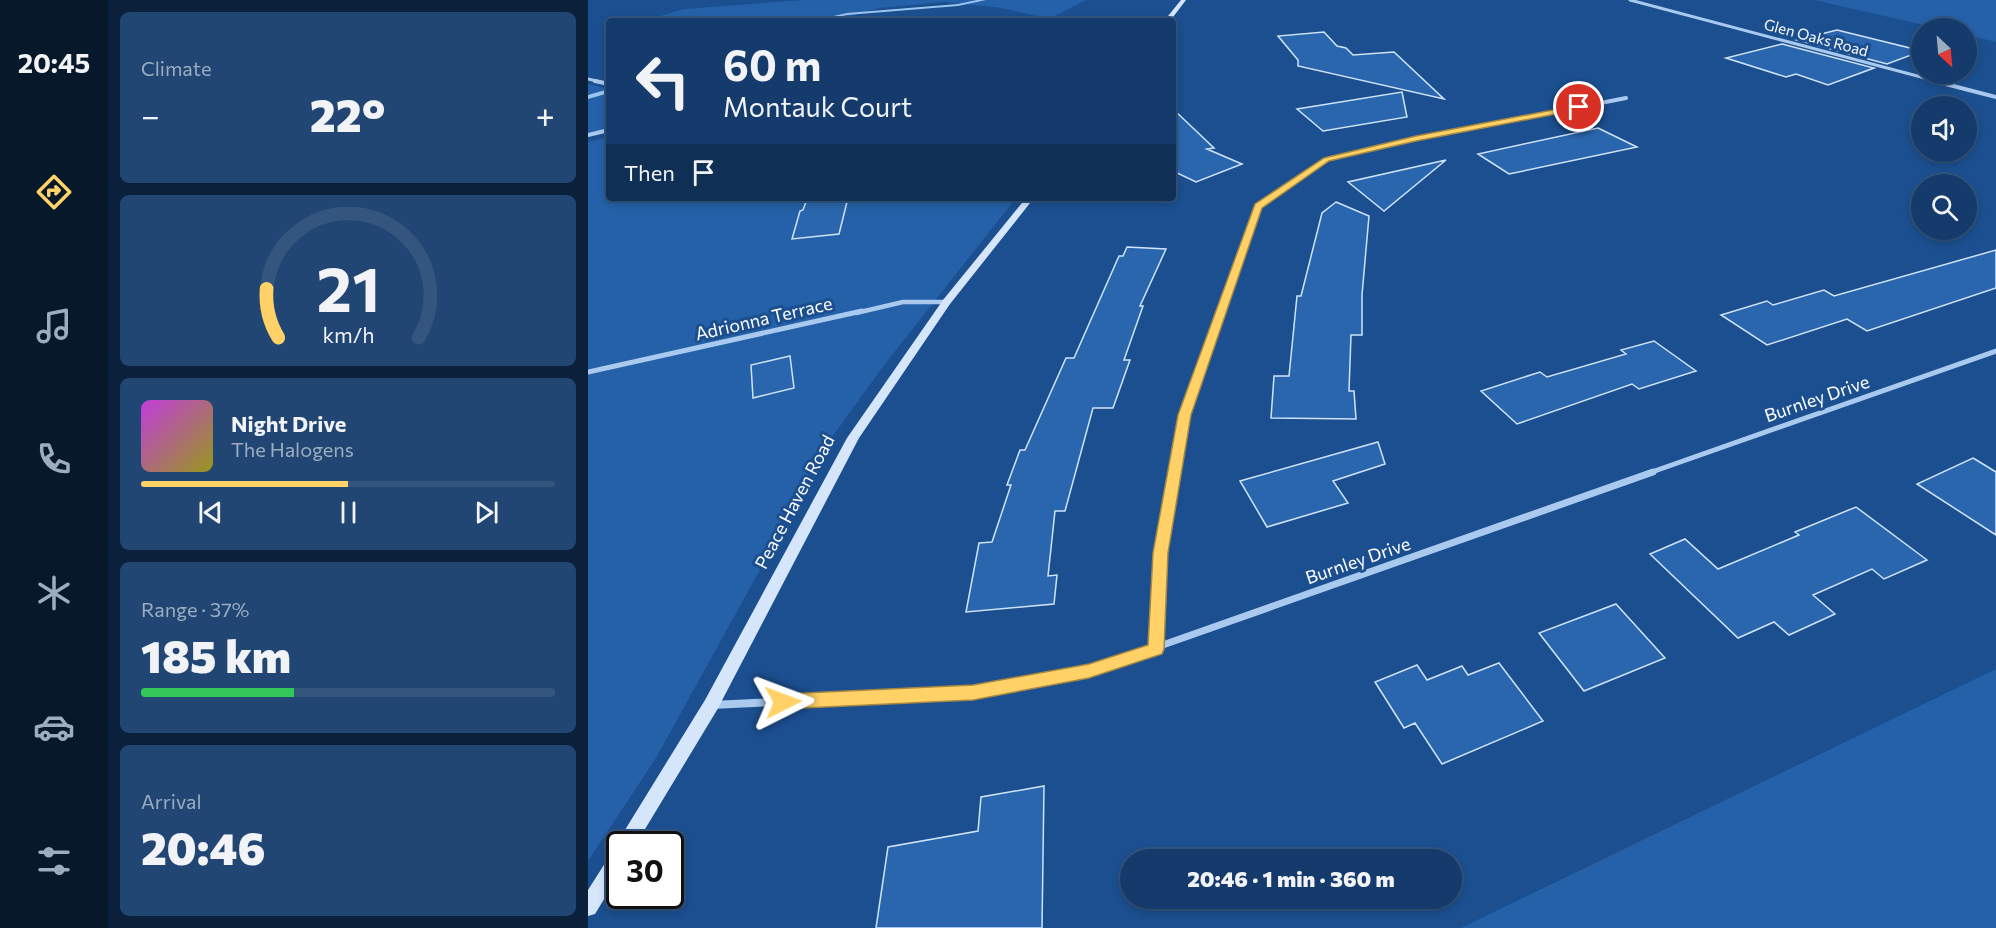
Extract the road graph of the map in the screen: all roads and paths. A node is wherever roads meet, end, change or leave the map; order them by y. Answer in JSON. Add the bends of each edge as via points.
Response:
{"nodes":[{"id":1,"x":1184,"y":0,"type":"edge"},
{"id":2,"x":1630,"y":0,"type":"edge"},
{"id":3,"x":1169,"y":18,"type":"edge"},
{"id":4,"x":588,"y":79,"type":"edge"},
{"id":5,"x":606,"y":83,"type":"edge"},
{"id":6,"x":1996,"y":97,"type":"edge"},
{"id":7,"x":1626,"y":98,"type":"dead end"},
{"id":8,"x":606,"y":131,"type":"edge"},
{"id":9,"x":588,"y":135,"type":"edge"},
{"id":10,"x":1028,"y":201,"type":"edge"},
{"id":11,"x":946,"y":302,"type":"junction"},
{"id":12,"x":1996,"y":351,"type":"edge"},
{"id":13,"x":588,"y":372,"type":"edge"},
{"id":14,"x":1156,"y":649,"type":"junction"},
{"id":15,"x":711,"y":705,"type":"junction"},
{"id":16,"x":634,"y":831,"type":"edge"},
{"id":17,"x":606,"y":877,"type":"edge"},
{"id":18,"x":588,"y":906,"type":"edge"}],
"edges":[{"from":1,"to":3,"type":"main road"},
{"from":2,"to":6,"type":"street","name":"Glen Oaks Road"},
{"from":4,"to":5,"type":"street"},
{"from":7,"to":14,"type":"street","via":[[1327,159],[1258,206],[1184,415],[1161,553]]},
{"from":8,"to":9,"type":"street"},
{"from":10,"to":11,"type":"main road","name":"Peace Haven Road"},
{"from":11,"to":13,"type":"street","name":"Adrionna Terrace","via":[[903,302]]},
{"from":11,"to":15,"type":"main road","name":"Peace Haven Road","via":[[853,438]]},
{"from":12,"to":14,"type":"street","name":"Burnley Drive"},
{"from":14,"to":15,"type":"street","name":"Burnley Drive","via":[[1089,671],[973,692]]},
{"from":15,"to":16,"type":"main road","name":"Peace Haven Road"},
{"from":17,"to":18,"type":"main road"}]}
